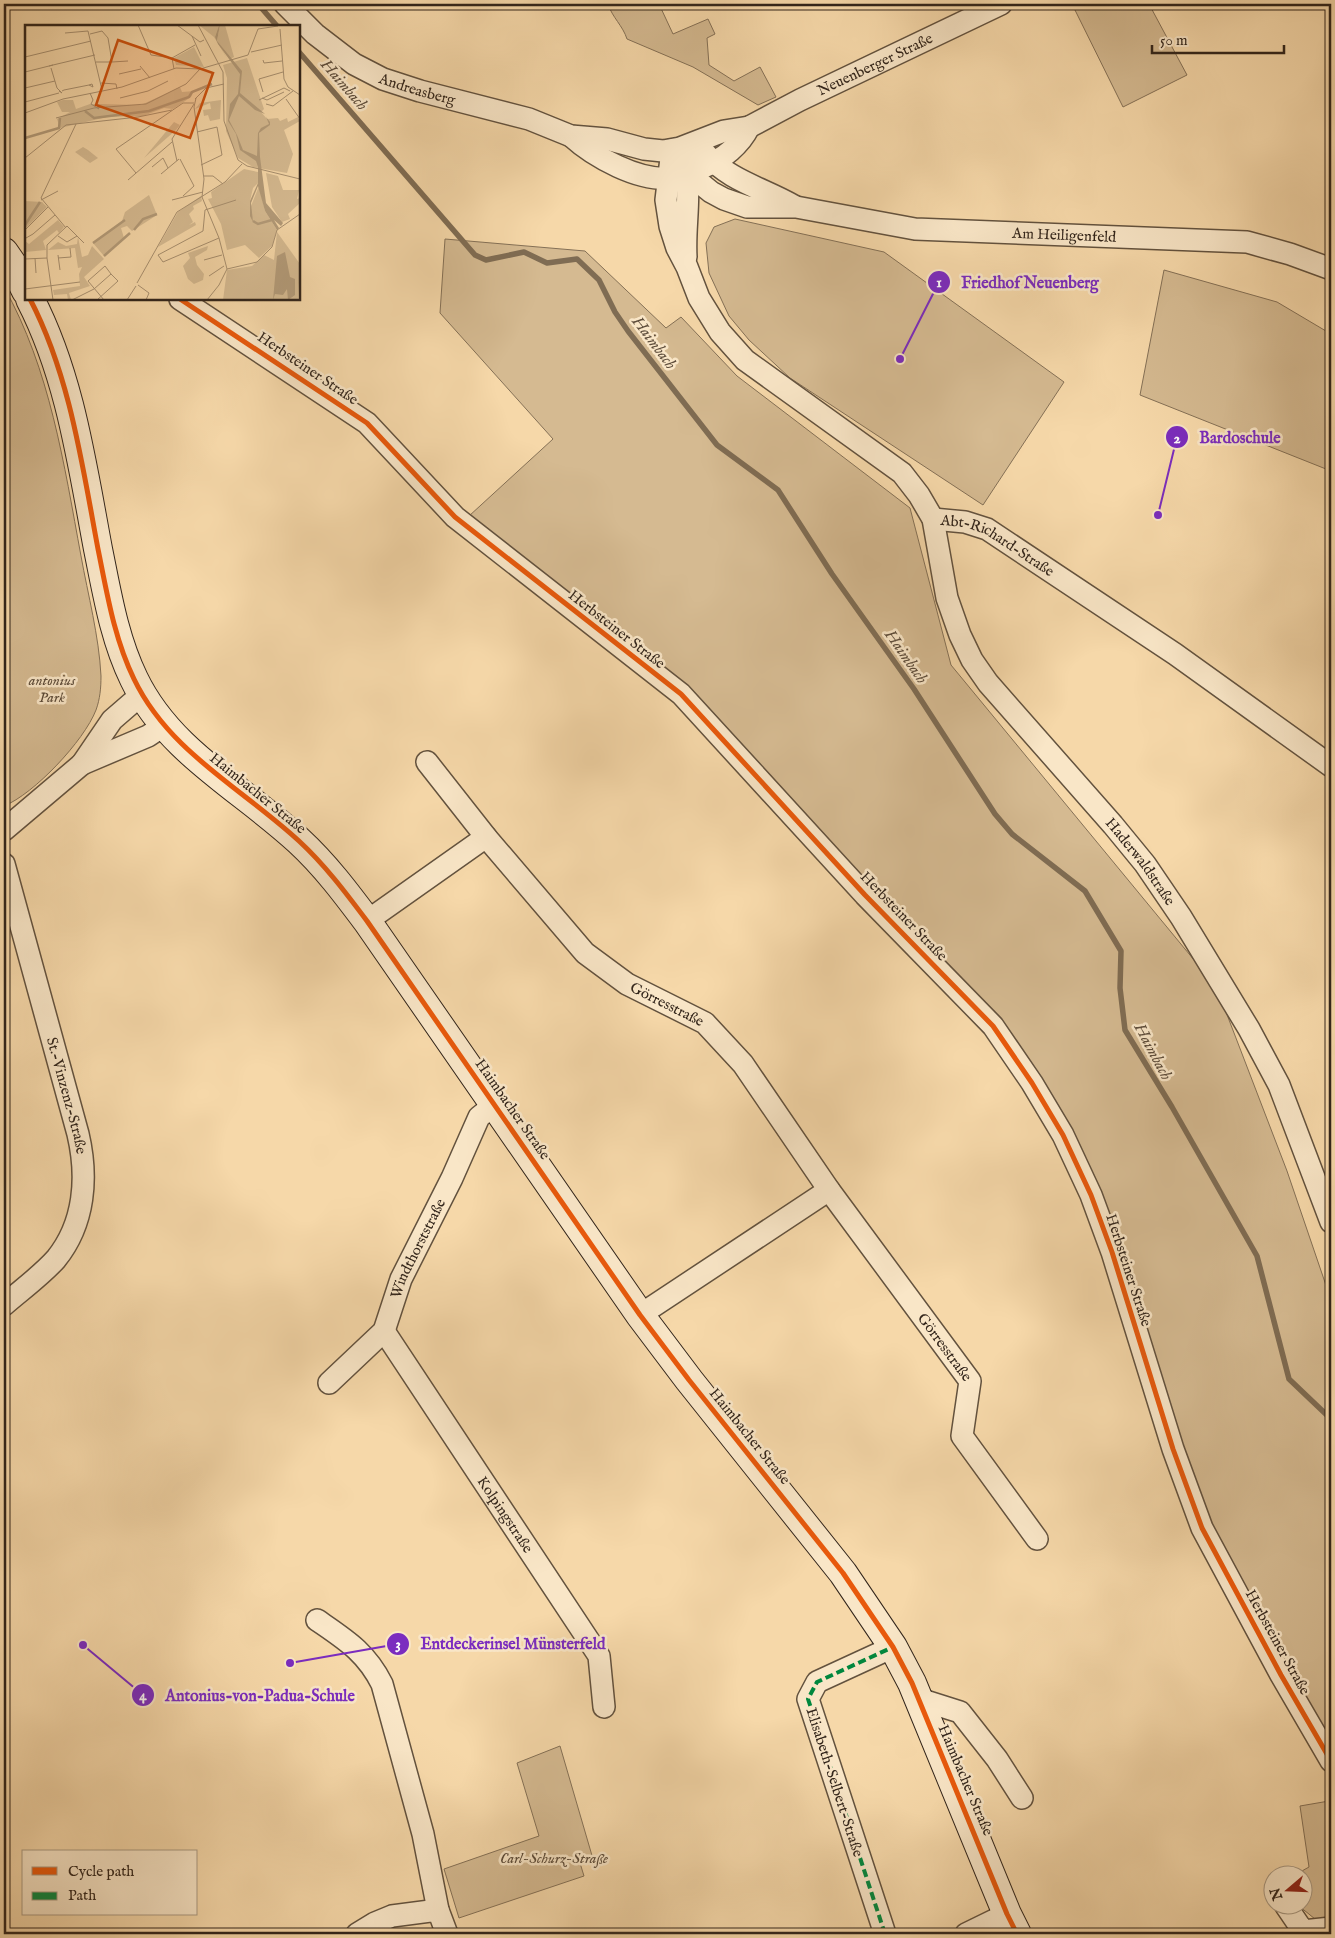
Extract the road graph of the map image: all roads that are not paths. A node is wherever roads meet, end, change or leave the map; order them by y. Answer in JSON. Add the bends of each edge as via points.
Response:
{"nodes":[{"id":1,"x":285,"y":4,"type":"edge"},
{"id":2,"x":1000,"y":4,"type":"edge"},
{"id":3,"x":749,"y":127,"type":"junction"},
{"id":4,"x":571,"y":136,"type":"junction"},
{"id":5,"x":683,"y":147,"type":"junction"},
{"id":6,"x":714,"y":163,"type":"junction"},
{"id":7,"x":683,"y":175,"type":"junction"},
{"id":8,"x":796,"y":208,"type":"junction"},
{"id":9,"x":14,"y":260,"type":"edge"},
{"id":10,"x":1331,"y":269,"type":"edge"},
{"id":11,"x":25,"y":288,"type":"edge"},
{"id":12,"x":31,"y":300,"type":"edge"},
{"id":13,"x":182,"y":300,"type":"edge"},
{"id":14,"x":933,"y":519,"type":"junction"},
{"id":15,"x":142,"y":694,"type":"junction"},
{"id":16,"x":163,"y":726,"type":"junction"},
{"id":17,"x":426,"y":762,"type":"dead end"},
{"id":18,"x":82,"y":764,"type":"junction"},
{"id":19,"x":1331,"y":766,"type":"edge"},
{"id":20,"x":4,"y":830,"type":"edge"},
{"id":21,"x":486,"y":837,"type":"junction"},
{"id":22,"x":4,"y":864,"type":"edge"},
{"id":23,"x":367,"y":921,"type":"junction"},
{"id":24,"x":494,"y":1105,"type":"junction"},
{"id":25,"x":829,"y":1190,"type":"junction"},
{"id":26,"x":1331,"y":1222,"type":"edge"},
{"id":27,"x":4,"y":1305,"type":"edge"},
{"id":28,"x":640,"y":1315,"type":"junction"},
{"id":29,"x":384,"y":1331,"type":"junction"},
{"id":30,"x":329,"y":1383,"type":"dead end"},
{"id":31,"x":1037,"y":1539,"type":"dead end"},
{"id":32,"x":317,"y":1620,"type":"dead end"},
{"id":33,"x":893,"y":1647,"type":"junction"},
{"id":34,"x":918,"y":1698,"type":"junction"},
{"id":35,"x":604,"y":1707,"type":"dead end"},
{"id":36,"x":1331,"y":1761,"type":"edge"},
{"id":37,"x":1022,"y":1798,"type":"dead end"},
{"id":38,"x":438,"y":1910,"type":"junction"},
{"id":39,"x":1293,"y":1916,"type":"edge"},
{"id":40,"x":1012,"y":1924,"type":"edge"},
{"id":41,"x":1331,"y":1928,"type":"edge"},
{"id":42,"x":357,"y":1934,"type":"edge"},
{"id":43,"x":446,"y":1934,"type":"edge"},
{"id":44,"x":885,"y":1934,"type":"edge"},
{"id":45,"x":966,"y":1934,"type":"edge"}],
"edges":[{"from":1,"to":4,"type":"street","name":"Andreasberg","via":[[315,34],[354,64],[383,79],[529,119]]},
{"from":2,"to":3,"type":"street","name":"Neuenberger Straße"},
{"from":3,"to":5,"type":"street","name":"Neuenberger Straße","via":[[724,131]]},
{"from":3,"to":6,"type":"street","name":"Neuenberger Straße","via":[[733,149]]},
{"from":4,"to":5,"type":"street","name":"Andreasberg","via":[[606,139],[651,150]]},
{"from":4,"to":7,"type":"street","name":"Andreasberg","via":[[601,158],[643,176]]},
{"from":5,"to":6,"type":"street","name":"Am Heiligenfeld"},
{"from":5,"to":7,"type":"street","name":"Abt-Richard-Straße"},
{"from":6,"to":7,"type":"street","name":"Neuenberger Straße"},
{"from":6,"to":8,"type":"street","name":"Am Heiligenfeld","via":[[746,184],[775,195]]},
{"from":7,"to":8,"type":"street","name":"Am Heiligenfeld","via":[[700,182],[711,192],[748,207]]},
{"from":7,"to":14,"type":"street","name":"Abt-Richard-Straße","via":[[666,200],[670,226],[698,298],[720,332],[745,360],[902,473]]},
{"from":8,"to":10,"type":"street","name":"Am Heiligenfeld","via":[[915,229],[1248,242]]},
{"from":9,"to":11,"type":"main road"},
{"from":12,"to":15,"type":"main road","name":"Haimbacher Straße","via":[[44,325],[65,391],[79,447],[109,607],[124,657]]},
{"from":13,"to":36,"type":"street","name":"Herbsteiner Straße","via":[[367,423],[455,517],[681,694],[865,895],[993,1026],[1063,1135],[1091,1195],[1112,1252],[1173,1450],[1202,1528],[1281,1676]]},
{"from":14,"to":19,"type":"street","name":"Abt-Richard-Straße","via":[[965,522],[987,529],[1175,654]]},
{"from":14,"to":26,"type":"street","name":"Haderwaldstraße","via":[[947,598],[972,660],[988,683],[1145,864],[1181,917],[1279,1085]]},
{"from":15,"to":16,"type":"main road","name":"Haimbacher Straße"},
{"from":15,"to":18,"type":"street","via":[[112,720]]},
{"from":16,"to":18,"type":"street","via":[[148,736]]},
{"from":16,"to":23,"type":"main road","name":"Haimbacher Straße","via":[[214,773],[299,841],[325,867]]},
{"from":17,"to":21,"type":"street","name":"Görresstraße"},
{"from":18,"to":20,"type":"street"},
{"from":21,"to":23,"type":"street"},
{"from":21,"to":25,"type":"street","name":"Görresstraße","via":[[585,953],[627,984],[705,1023],[743,1064]]},
{"from":22,"to":27,"type":"street","name":"St.-Vinzenz-Straße","via":[[78,1134],[84,1177],[76,1223],[66,1243],[55,1260]]},
{"from":23,"to":24,"type":"main road","name":"Haimbacher Straße"},
{"from":24,"to":28,"type":"main road","name":"Haimbacher Straße"},
{"from":24,"to":29,"type":"street","name":"Windthorststraße","via":[[475,1124],[452,1178],[401,1279]]},
{"from":25,"to":28,"type":"street"},
{"from":25,"to":31,"type":"street","name":"Görresstraße","via":[[970,1381],[962,1436]]},
{"from":28,"to":33,"type":"main road","name":"Haimbacher Straße","via":[[837,1566]]},
{"from":29,"to":30,"type":"street","name":"Windthorststraße"},
{"from":29,"to":35,"type":"street","name":"Kolpingstraße","via":[[598,1656]]},
{"from":32,"to":38,"type":"street","via":[[352,1644],[371,1664],[382,1684],[423,1834]]},
{"from":33,"to":34,"type":"main road","name":"Haimbacher Straße"},
{"from":33,"to":44,"type":"street","name":"Elisabeth-Selbert-Straße","via":[[817,1682],[808,1698]]},
{"from":34,"to":37,"type":"street","name":"Haimbacher Straße","via":[[960,1712],[997,1759]]},
{"from":34,"to":40,"type":"main road","name":"Haimbacher Straße"},
{"from":38,"to":42,"type":"street","via":[[392,1916]]},
{"from":38,"to":43,"type":"street"},
{"from":39,"to":41,"type":"street","via":[[1303,1931]]},
{"from":40,"to":45,"type":"street"}]}
